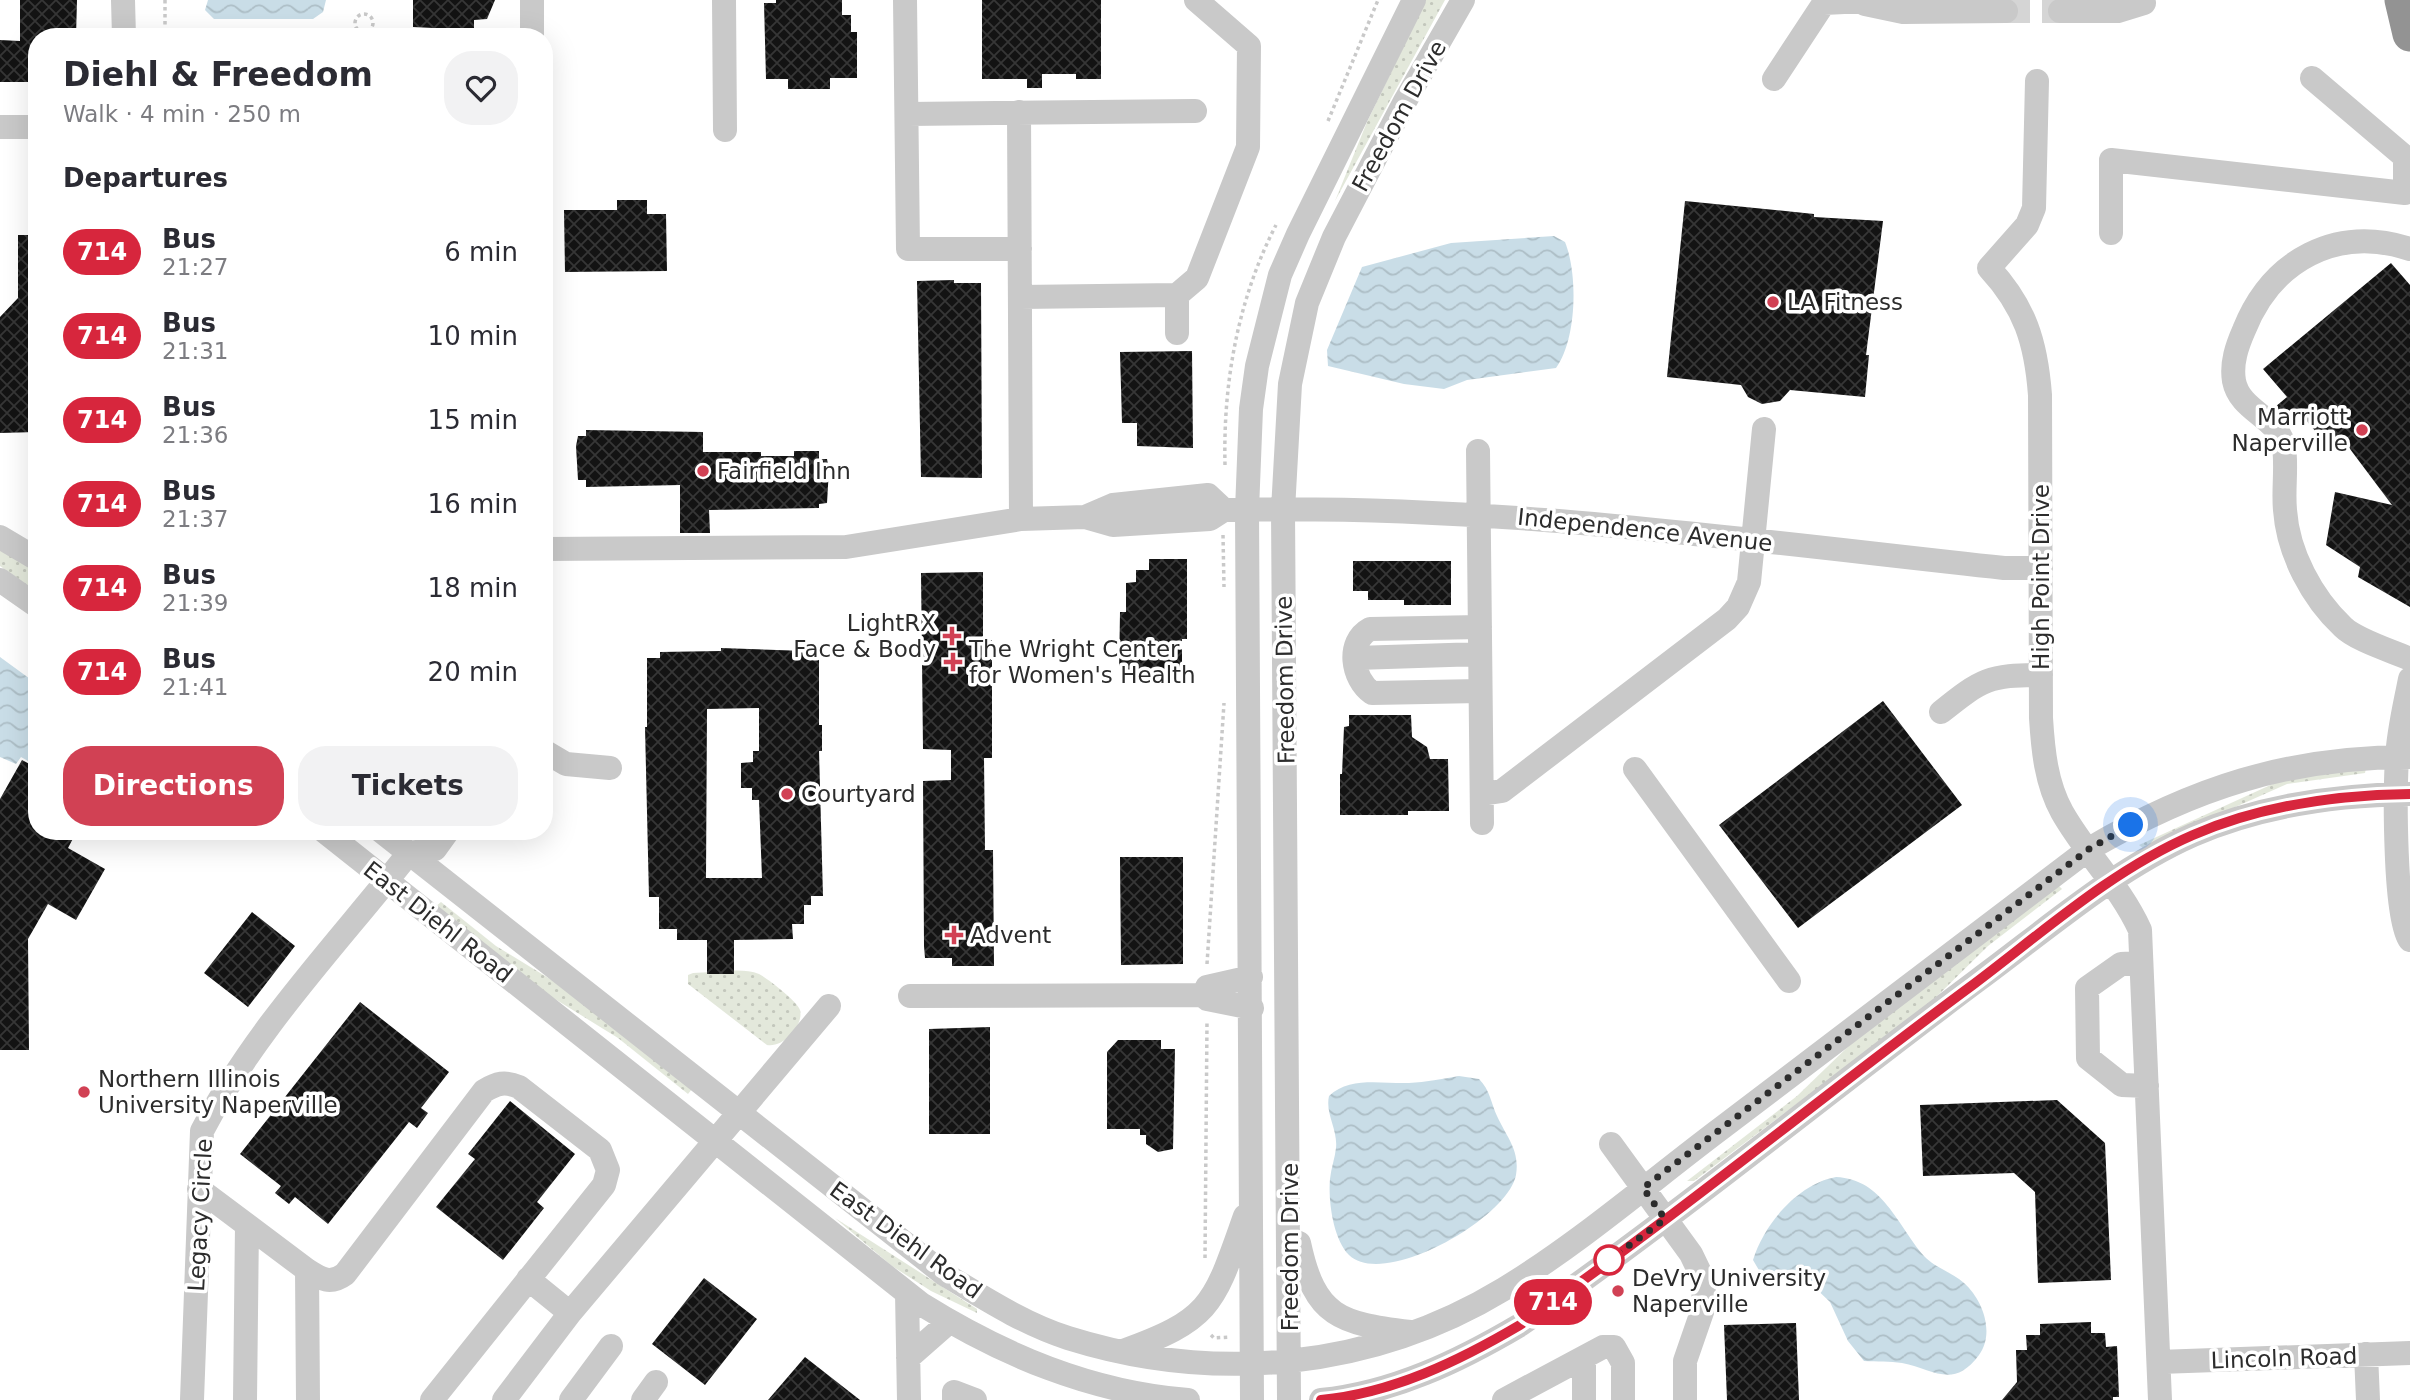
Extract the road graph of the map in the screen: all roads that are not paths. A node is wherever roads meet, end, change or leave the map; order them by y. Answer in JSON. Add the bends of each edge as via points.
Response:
{"nodes":[{"id":1,"x":123,"y":0,"type":"edge"},
{"id":2,"x":532,"y":0,"type":"edge"},
{"id":3,"x":724,"y":0,"type":"edge"},
{"id":4,"x":905,"y":0,"type":"edge"},
{"id":5,"x":1196,"y":0,"type":"edge"},
{"id":6,"x":1415,"y":0,"type":"edge"},
{"id":7,"x":1463,"y":0,"type":"edge"},
{"id":8,"x":2402,"y":0,"type":"edge"},
{"id":9,"x":1874,"y":2,"type":"edge"},
{"id":10,"x":2147,"y":2,"type":"edge"},
{"id":11,"x":2006,"y":11,"type":"tunnel mouth"},
{"id":12,"x":2060,"y":11,"type":"tunnel mouth"},
{"id":13,"x":124,"y":28,"type":"edge"},
{"id":14,"x":532,"y":28,"type":"edge"},
{"id":15,"x":2410,"y":34,"type":"edge"},
{"id":16,"x":2312,"y":78,"type":"dead end"},
{"id":17,"x":1774,"y":79,"type":"dead end"},
{"id":18,"x":2037,"y":81,"type":"dead end"},
{"id":19,"x":1195,"y":111,"type":"dead end"},
{"id":20,"x":1019,"y":112,"type":"junction"},
{"id":21,"x":908,"y":114,"type":"junction"},
{"id":22,"x":0,"y":127,"type":"edge"},
{"id":23,"x":28,"y":127,"type":"edge"},
{"id":24,"x":725,"y":130,"type":"dead end"},
{"id":25,"x":2111,"y":233,"type":"dead end"},
{"id":26,"x":1020,"y":249,"type":"junction"},
{"id":27,"x":2410,"y":249,"type":"edge"},
{"id":28,"x":1177,"y":295,"type":"junction"},
{"id":29,"x":1020,"y":297,"type":"junction"},
{"id":30,"x":1177,"y":333,"type":"dead end"},
{"id":31,"x":1764,"y":429,"type":"dead end"},
{"id":32,"x":1478,"y":451,"type":"dead end"},
{"id":33,"x":1236,"y":510,"type":"junction"},
{"id":34,"x":1283,"y":510,"type":"junction"},
{"id":35,"x":1478,"y":514,"type":"junction"},
{"id":36,"x":1021,"y":519,"type":"junction"},
{"id":37,"x":0,"y":537,"type":"edge"},
{"id":38,"x":1753,"y":541,"type":"junction"},
{"id":39,"x":553,"y":550,"type":"edge"},
{"id":40,"x":28,"y":554,"type":"edge"},
{"id":41,"x":2041,"y":568,"type":"junction"},
{"id":42,"x":0,"y":580,"type":"edge"},
{"id":43,"x":28,"y":600,"type":"edge"},
{"id":44,"x":1480,"y":627,"type":"junction"},
{"id":45,"x":1480,"y":654,"type":"junction"},
{"id":46,"x":1356,"y":658,"type":"junction"},
{"id":47,"x":2410,"y":659,"type":"edge"},
{"id":48,"x":2041,"y":676,"type":"junction"},
{"id":49,"x":2410,"y":679,"type":"edge"},
{"id":50,"x":1480,"y":691,"type":"junction"},
{"id":51,"x":1941,"y":712,"type":"dead end"},
{"id":52,"x":553,"y":756,"type":"edge"},
{"id":53,"x":2403,"y":757,"type":"edge"},
{"id":54,"x":610,"y":768,"type":"dead end"},
{"id":55,"x":1635,"y":769,"type":"dead end"},
{"id":56,"x":1482,"y":794,"type":"junction"},
{"id":57,"x":2403,"y":794,"type":"edge"},
{"id":58,"x":1482,"y":823,"type":"dead end"},
{"id":59,"x":335,"y":840,"type":"edge"},
{"id":60,"x":442,"y":840,"type":"edge"},
{"id":61,"x":408,"y":842,"type":"edge"},
{"id":62,"x":2089,"y":849,"type":"junction"},
{"id":63,"x":2405,"y":870,"type":"edge"},
{"id":64,"x":2113,"y":880,"type":"junction"},
{"id":65,"x":387,"y":881,"type":"junction"},
{"id":66,"x":2410,"y":940,"type":"edge"},
{"id":67,"x":2141,"y":963,"type":"junction"},
{"id":68,"x":1251,"y":976,"type":"junction"},
{"id":69,"x":1789,"y":981,"type":"dead end"},
{"id":70,"x":910,"y":996,"type":"dead end"},
{"id":71,"x":1205,"y":1001,"type":"junction"},
{"id":72,"x":829,"y":1006,"type":"dead end"},
{"id":73,"x":1252,"y":1008,"type":"junction"},
{"id":74,"x":2147,"y":1086,"type":"junction"},
{"id":75,"x":741,"y":1114,"type":"junction"},
{"id":76,"x":715,"y":1142,"type":"junction"},
{"id":77,"x":1611,"y":1144,"type":"dead end"},
{"id":78,"x":1643,"y":1188,"type":"junction"},
{"id":79,"x":199,"y":1189,"type":"junction"},
{"id":80,"x":1290,"y":1197,"type":"junction"},
{"id":81,"x":1251,"y":1199,"type":"junction"},
{"id":82,"x":1665,"y":1219,"type":"junction"},
{"id":83,"x":247,"y":1225,"type":"junction"},
{"id":84,"x":307,"y":1270,"type":"junction"},
{"id":85,"x":528,"y":1279,"type":"junction"},
{"id":86,"x":907,"y":1293,"type":"junction"},
{"id":87,"x":570,"y":1314,"type":"junction"},
{"id":88,"x":949,"y":1322,"type":"junction"},
{"id":89,"x":1414,"y":1332,"type":"junction"},
{"id":90,"x":611,"y":1346,"type":"dead end"},
{"id":91,"x":1121,"y":1352,"type":"junction"},
{"id":92,"x":2410,"y":1353,"type":"edge"},
{"id":93,"x":2366,"y":1354,"type":"junction"},
{"id":94,"x":908,"y":1357,"type":"junction"},
{"id":95,"x":1584,"y":1357,"type":"junction"},
{"id":96,"x":1290,"y":1362,"type":"junction"},
{"id":97,"x":2159,"y":1362,"type":"junction"},
{"id":98,"x":1252,"y":1365,"type":"junction"},
{"id":99,"x":1529,"y":1393,"type":"edge"},
{"id":100,"x":192,"y":1400,"type":"edge"},
{"id":101,"x":245,"y":1400,"type":"edge"},
{"id":102,"x":308,"y":1400,"type":"edge"},
{"id":103,"x":432,"y":1400,"type":"edge"},
{"id":104,"x":504,"y":1400,"type":"edge"},
{"id":105,"x":571,"y":1400,"type":"edge"},
{"id":106,"x":909,"y":1400,"type":"edge"},
{"id":107,"x":1188,"y":1400,"type":"edge"},
{"id":108,"x":1252,"y":1400,"type":"edge"},
{"id":109,"x":1289,"y":1400,"type":"edge"},
{"id":110,"x":1321,"y":1400,"type":"edge"},
{"id":111,"x":1504,"y":1400,"type":"edge"},
{"id":112,"x":1584,"y":1400,"type":"edge"},
{"id":113,"x":1623,"y":1400,"type":"edge"},
{"id":114,"x":1685,"y":1400,"type":"edge"},
{"id":115,"x":2160,"y":1400,"type":"edge"},
{"id":116,"x":2368,"y":1400,"type":"edge"}],
"edges":[{"from":1,"to":13,"type":"street"},
{"from":2,"to":14,"type":"street"},
{"from":3,"to":24,"type":"street"},
{"from":4,"to":21,"type":"street"},
{"from":5,"to":28,"type":"street","via":[[1249,46],[1249,138],[1197,278]]},
{"from":6,"to":33,"type":"street","name":"Freedom Drive","via":[[1280,275],[1257,366]]},
{"from":7,"to":34,"type":"street","name":"Freedom Drive","via":[[1344,216],[1307,303],[1290,384]]},
{"from":8,"to":15,"type":"highway"},
{"from":9,"to":11,"type":"street","via":[[1903,12]]},
{"from":9,"to":17,"type":"street","via":[[1824,3]]},
{"from":10,"to":12,"type":"street","via":[[2118,11]]},
{"from":16,"to":25,"type":"street","via":[[2405,157],[2405,193],[2110,160]]},
{"from":18,"to":41,"type":"street","name":"High Point Drive","via":[[2035,208],[2027,225],[1989,268],[2021,311],[2037,354]]},
{"from":19,"to":20,"type":"street"},
{"from":20,"to":21,"type":"street"},
{"from":20,"to":26,"type":"street"},
{"from":21,"to":26,"type":"street","via":[[908,250]]},
{"from":22,"to":23,"type":"street"},
{"from":26,"to":29,"type":"street"},
{"from":27,"to":47,"type":"street","via":[[2356,240],[2332,243],[2304,257],[2266,286],[2236,348],[2233,370],[2238,394],[2277,431],[2284,444],[2286,519],[2306,576],[2344,629]]},
{"from":28,"to":29,"type":"street"},
{"from":28,"to":30,"type":"street"},
{"from":29,"to":36,"type":"street"},
{"from":31,"to":38,"type":"street"},
{"from":32,"to":35,"type":"street"},
{"from":33,"to":34,"type":"street","name":"Independence Avenue"},
{"from":33,"to":36,"type":"street","name":"Independence Avenue","via":[[1210,519],[1113,525],[1085,517]]},
{"from":33,"to":68,"type":"street","name":"Freedom Drive"},
{"from":34,"to":35,"type":"street","name":"Independence Avenue"},
{"from":34,"to":80,"type":"street","name":"Freedom Drive"},
{"from":35,"to":38,"type":"street","name":"Independence Avenue"},
{"from":35,"to":44,"type":"street"},
{"from":36,"to":39,"type":"street","name":"Independence Avenue","via":[[846,547]]},
{"from":37,"to":40,"type":"street"},
{"from":38,"to":41,"type":"street","name":"Independence Avenue"},
{"from":38,"to":56,"type":"street","via":[[1744,596],[1727,620],[1502,791]]},
{"from":41,"to":48,"type":"street","name":"High Point Drive"},
{"from":42,"to":43,"type":"street"},
{"from":44,"to":45,"type":"street"},
{"from":44,"to":46,"type":"street","via":[[1370,629],[1360,634]]},
{"from":45,"to":46,"type":"street"},
{"from":45,"to":50,"type":"street"},
{"from":46,"to":50,"type":"street","via":[[1356,676],[1372,693]]},
{"from":48,"to":51,"type":"street","via":[[1982,681]]},
{"from":48,"to":62,"type":"street","name":"High Point Drive","via":[[2047,770],[2063,813]]},
{"from":49,"to":53,"type":"street"},
{"from":50,"to":56,"type":"street"},
{"from":52,"to":54,"type":"street","via":[[566,764]]},
{"from":53,"to":57,"type":"street"},
{"from":53,"to":62,"type":"street","name":"East Diehl Road","via":[[2311,762],[2221,785]]},
{"from":55,"to":69,"type":"street"},
{"from":56,"to":58,"type":"street"},
{"from":57,"to":63,"type":"street"},
{"from":57,"to":64,"type":"street","via":[[2346,795],[2260,812],[2192,835]]},
{"from":59,"to":65,"type":"street","name":"East Diehl Road"},
{"from":60,"to":61,"type":"street","via":[[435,849]]},
{"from":61,"to":65,"type":"street","name":"Legacy Circle"},
{"from":61,"to":75,"type":"street","name":"East Diehl Road"},
{"from":62,"to":64,"type":"street","name":"High Point Drive"},
{"from":62,"to":78,"type":"street","name":"East Diehl Road"},
{"from":63,"to":66,"type":"street","via":[[2400,915]]},
{"from":64,"to":67,"type":"street","name":"High Point Drive","via":[[2140,930]]},
{"from":64,"to":82,"type":"street"},
{"from":65,"to":76,"type":"street","name":"East Diehl Road"},
{"from":65,"to":79,"type":"street","name":"Legacy Circle","via":[[270,1026],[215,1105],[202,1131]]},
{"from":67,"to":74,"type":"street","name":"High Point Drive"},
{"from":67,"to":74,"type":"street","via":[[2121,964],[2087,988],[2088,1058],[2122,1085]]},
{"from":68,"to":71,"type":"street","via":[[1207,987]]},
{"from":68,"to":73,"type":"street","name":"Freedom Drive"},
{"from":70,"to":71,"type":"street"},
{"from":71,"to":73,"type":"street"},
{"from":72,"to":75,"type":"street"},
{"from":73,"to":81,"type":"street","name":"Freedom Drive"},
{"from":74,"to":97,"type":"street","name":"High Point Drive"},
{"from":75,"to":76,"type":"street"},
{"from":75,"to":91,"type":"street","name":"East Diehl Road","via":[[944,1274],[1028,1321]]},
{"from":76,"to":86,"type":"street","name":"East Diehl Road"},
{"from":76,"to":87,"type":"street"},
{"from":77,"to":78,"type":"street"},
{"from":78,"to":82,"type":"street"},
{"from":78,"to":89,"type":"street","name":"East Diehl Road","via":[[1504,1289]]},
{"from":79,"to":83,"type":"street"},
{"from":79,"to":100,"type":"street","name":"Legacy Circle"},
{"from":80,"to":89,"type":"street","via":[[1304,1266],[1315,1292],[1334,1314],[1354,1324]]},
{"from":80,"to":96,"type":"street","name":"Freedom Drive"},
{"from":81,"to":91,"type":"street","via":[[1223,1280],[1200,1314],[1186,1325]]},
{"from":81,"to":98,"type":"street","name":"Freedom Drive"},
{"from":82,"to":110,"type":"street","via":[[1543,1309],[1482,1347],[1413,1378]]},
{"from":82,"to":114,"type":"street","via":[[1704,1281],[1703,1309],[1685,1361]]},
{"from":83,"to":84,"type":"street"},
{"from":83,"to":101,"type":"street"},
{"from":84,"to":85,"type":"street","via":[[322,1280],[336,1280],[345,1274],[484,1091],[508,1082],[600,1150],[608,1170],[604,1185]]},
{"from":84,"to":102,"type":"street"},
{"from":85,"to":87,"type":"street"},
{"from":85,"to":103,"type":"street"},
{"from":86,"to":88,"type":"street","name":"East Diehl Road"},
{"from":86,"to":94,"type":"street"},
{"from":87,"to":104,"type":"street"},
{"from":88,"to":94,"type":"street"},
{"from":88,"to":107,"type":"street","name":"East Diehl Road","via":[[1050,1370],[1134,1393]]},
{"from":89,"to":96,"type":"street","name":"East Diehl Road","via":[[1374,1347]]},
{"from":90,"to":105,"type":"street"},
{"from":91,"to":98,"type":"street","name":"East Diehl Road"},
{"from":92,"to":93,"type":"street","name":"Lincoln Road"},
{"from":93,"to":97,"type":"street","name":"Lincoln Road"},
{"from":93,"to":116,"type":"street"},
{"from":94,"to":106,"type":"street"},
{"from":95,"to":99,"type":"street"},
{"from":95,"to":112,"type":"street"},
{"from":95,"to":113,"type":"street","via":[[1614,1347],[1621,1354]]},
{"from":96,"to":98,"type":"street","name":"East Diehl Road"},
{"from":96,"to":109,"type":"street","name":"Freedom Drive"},
{"from":97,"to":115,"type":"street","name":"High Point Drive"},
{"from":98,"to":108,"type":"street","name":"Freedom Drive"},
{"from":99,"to":111,"type":"street"}]}
